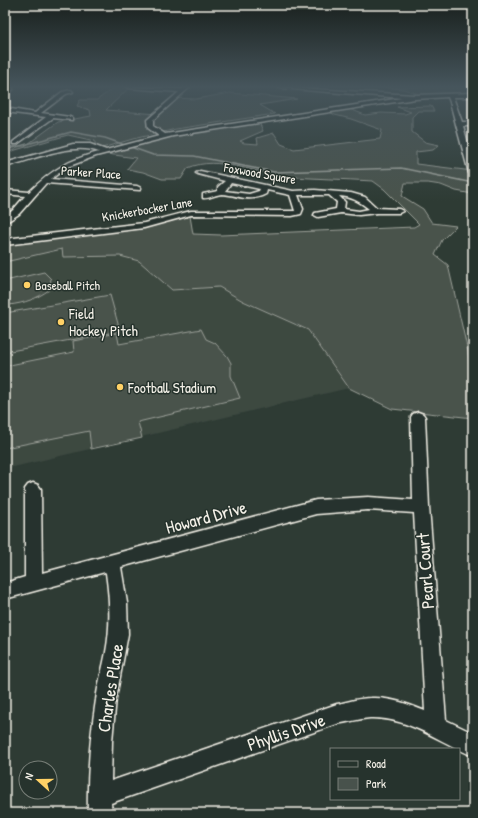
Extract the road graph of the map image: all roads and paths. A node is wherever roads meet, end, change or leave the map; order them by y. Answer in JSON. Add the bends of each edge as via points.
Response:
{"nodes":[{"id":1,"x":39,"y":125,"type":"edge"},
{"id":2,"x":150,"y":125,"type":"edge"},
{"id":3,"x":227,"y":125,"type":"edge"},
{"id":4,"x":458,"y":125,"type":"edge"},
{"id":5,"x":163,"y":136,"type":"junction"},
{"id":6,"x":15,"y":143,"type":"dead end"},
{"id":7,"x":105,"y":152,"type":"junction"},
{"id":8,"x":5,"y":164,"type":"edge"},
{"id":9,"x":200,"y":173,"type":"dead end"},
{"id":10,"x":473,"y":173,"type":"edge"},
{"id":11,"x":230,"y":180,"type":"junction"},
{"id":12,"x":44,"y":181,"type":"junction"},
{"id":13,"x":137,"y":188,"type":"dead end"},
{"id":14,"x":262,"y":191,"type":"junction"},
{"id":15,"x":5,"y":192,"type":"edge"},
{"id":16,"x":222,"y":192,"type":"junction"},
{"id":17,"x":293,"y":193,"type":"junction"},
{"id":18,"x":331,"y":193,"type":"junction"},
{"id":19,"x":31,"y":194,"type":"junction"},
{"id":20,"x":206,"y":196,"type":"dead end"},
{"id":21,"x":283,"y":197,"type":"dead end"},
{"id":22,"x":374,"y":210,"type":"junction"},
{"id":23,"x":341,"y":211,"type":"junction"},
{"id":24,"x":399,"y":212,"type":"dead end"},
{"id":25,"x":318,"y":215,"type":"dead end"},
{"id":26,"x":5,"y":221,"type":"edge"},
{"id":27,"x":5,"y":242,"type":"edge"},
{"id":28,"x":418,"y":417,"type":"dead end"},
{"id":29,"x":33,"y":489,"type":"dead end"},
{"id":30,"x":421,"y":507,"type":"junction"},
{"id":31,"x":112,"y":563,"type":"junction"},
{"id":32,"x":34,"y":583,"type":"junction"},
{"id":33,"x":5,"y":591,"type":"edge"},
{"id":34,"x":436,"y":725,"type":"junction"},
{"id":35,"x":473,"y":745,"type":"edge"},
{"id":36,"x":99,"y":804,"type":"edge"}],
"edges":[{"from":1,"to":6,"type":"street"},
{"from":2,"to":5,"type":"street"},
{"from":3,"to":5,"type":"street"},
{"from":4,"to":10,"type":"street"},
{"from":5,"to":7,"type":"street"},
{"from":7,"to":8,"type":"street","via":[[90,146],[73,146]]},
{"from":7,"to":12,"type":"street","via":[[65,166]]},
{"from":9,"to":11,"type":"street","name":"Foxwood Square"},
{"from":11,"to":14,"type":"street","name":"Foxwood Square"},
{"from":11,"to":16,"type":"street"},
{"from":12,"to":13,"type":"street","name":"Parker Place"},
{"from":12,"to":19,"type":"street"},
{"from":14,"to":16,"type":"street","via":[[246,196]]},
{"from":14,"to":17,"type":"street","name":"Foxwood Square"},
{"from":14,"to":21,"type":"street"},
{"from":15,"to":19,"type":"street"},
{"from":16,"to":20,"type":"street"},
{"from":17,"to":18,"type":"street","name":"Foxwood Square"},
{"from":17,"to":27,"type":"street","name":"Knickerbocker Lane","via":[[299,209],[292,214],[191,213],[144,225]]},
{"from":18,"to":22,"type":"street","name":"Foxwood Square","via":[[357,196]]},
{"from":18,"to":23,"type":"street","via":[[341,202]]},
{"from":19,"to":26,"type":"street"},
{"from":22,"to":23,"type":"street","via":[[368,213]]},
{"from":22,"to":24,"type":"street"},
{"from":23,"to":25,"type":"street"},
{"from":28,"to":30,"type":"street","name":"Pearl Court"},
{"from":29,"to":32,"type":"street"},
{"from":30,"to":31,"type":"street","name":"Howard Drive","via":[[365,502],[316,507]]},
{"from":30,"to":34,"type":"street","name":"Pearl Court"},
{"from":31,"to":32,"type":"street","name":"Howard Drive"},
{"from":31,"to":36,"type":"street","name":"Charles Place","via":[[120,614],[106,698]]},
{"from":32,"to":33,"type":"street","name":"Howard Drive"},
{"from":34,"to":35,"type":"street","name":"Phyllis Drive"},
{"from":34,"to":36,"type":"street","name":"Phyllis Drive","via":[[376,708],[337,714]]}]}
